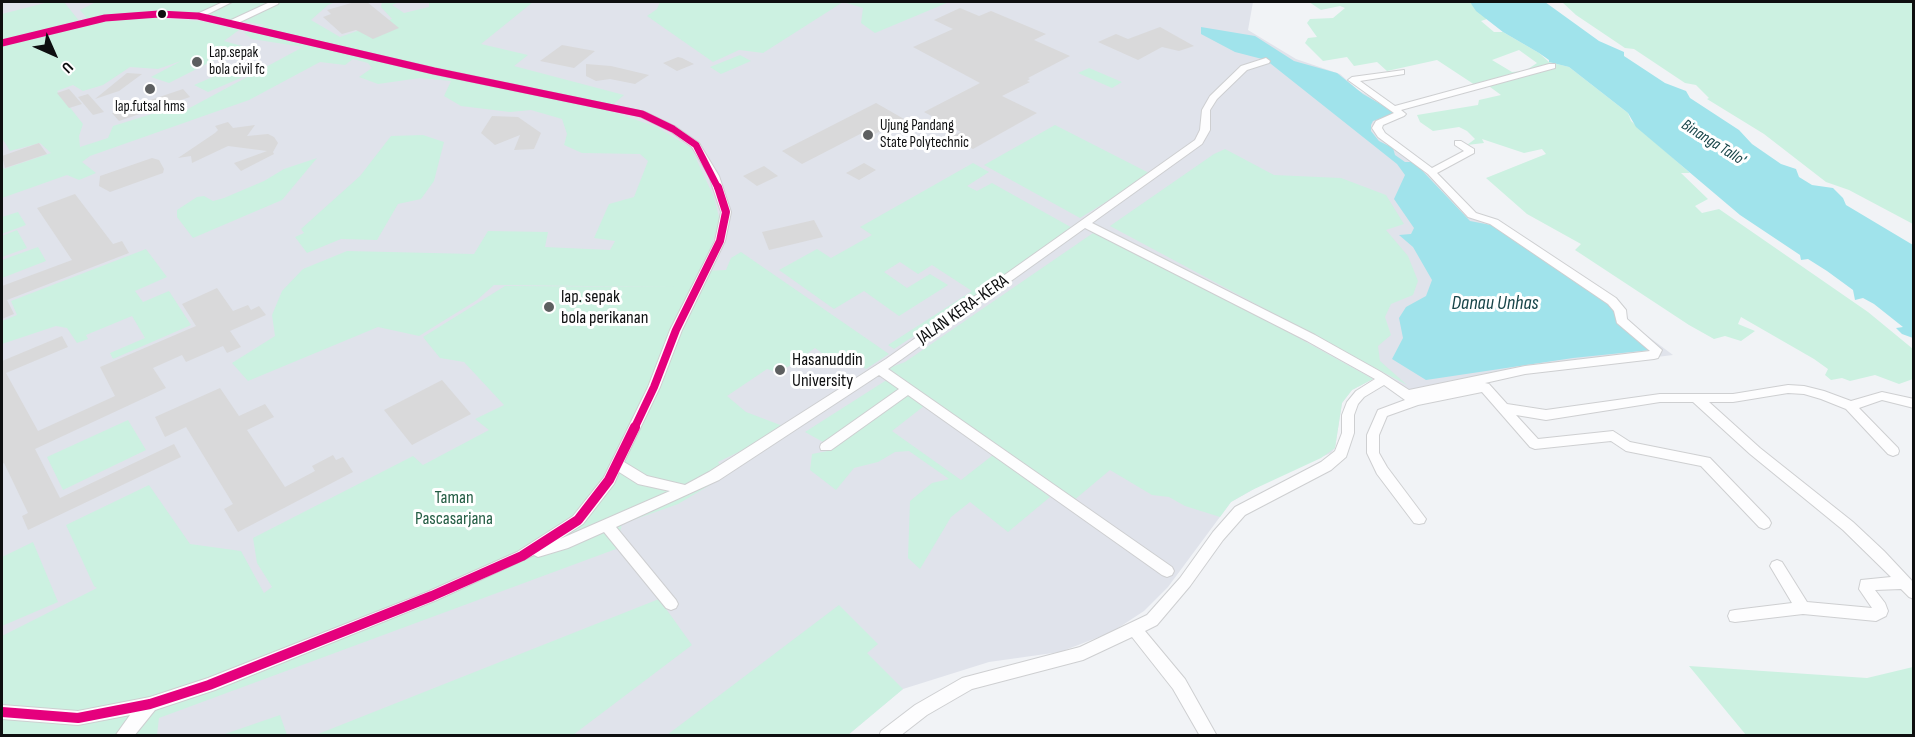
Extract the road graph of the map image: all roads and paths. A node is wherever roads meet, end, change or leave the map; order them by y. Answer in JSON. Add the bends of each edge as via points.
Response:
{"nodes":[{"id":1,"x":228,"y":2,"type":"edge"},
{"id":2,"x":275,"y":2,"type":"edge"},
{"id":3,"x":198,"y":16,"type":"junction"},
{"id":4,"x":231,"y":24,"type":"junction"},
{"id":5,"x":2,"y":43,"type":"edge"},
{"id":6,"x":1266,"y":61,"type":"dead end"},
{"id":7,"x":1552,"y":66,"type":"dead end"},
{"id":8,"x":1401,"y":72,"type":"dead end"},
{"id":9,"x":1394,"y":109,"type":"junction"},
{"id":10,"x":1458,"y":143,"type":"dead end"},
{"id":11,"x":1431,"y":172,"type":"junction"},
{"id":12,"x":1086,"y":224,"type":"junction"},
{"id":13,"x":879,"y":369,"type":"junction"},
{"id":14,"x":908,"y":389,"type":"junction"},
{"id":15,"x":1400,"y":390,"type":"junction"},
{"id":16,"x":1695,"y":397,"type":"junction"},
{"id":17,"x":1914,"y":404,"type":"edge"},
{"id":18,"x":1850,"y":406,"type":"junction"},
{"id":19,"x":1504,"y":408,"type":"junction"},
{"id":20,"x":826,"y":447,"type":"dead end"},
{"id":21,"x":1893,"y":451,"type":"dead end"},
{"id":22,"x":617,"y":464,"type":"junction"},
{"id":23,"x":686,"y":490,"type":"junction"},
{"id":24,"x":1419,"y":519,"type":"dead end"},
{"id":25,"x":1764,"y":523,"type":"dead end"},
{"id":26,"x":606,"y":525,"type":"junction"},
{"id":27,"x":522,"y":556,"type":"junction"},
{"id":28,"x":1777,"y":566,"type":"dead end"},
{"id":29,"x":1167,"y":571,"type":"dead end"},
{"id":30,"x":1909,"y":588,"type":"edge"},
{"id":31,"x":671,"y":604,"type":"dead end"},
{"id":32,"x":1803,"y":608,"type":"junction"},
{"id":33,"x":1735,"y":616,"type":"dead end"},
{"id":34,"x":1141,"y":639,"type":"junction"},
{"id":35,"x":150,"y":704,"type":"junction"},
{"id":36,"x":2,"y":712,"type":"edge"},
{"id":37,"x":123,"y":735,"type":"edge"},
{"id":38,"x":887,"y":735,"type":"edge"},
{"id":39,"x":1209,"y":735,"type":"edge"}],
"edges":[{"from":1,"to":3,"type":"street"},
{"from":2,"to":4,"type":"street"},
{"from":3,"to":4,"type":"street"},
{"from":3,"to":5,"type":"street","via":[[105,18]]},
{"from":4,"to":22,"type":"street","via":[[642,114],[674,129],[696,146],[723,197],[725,228]]},
{"from":6,"to":12,"type":"street","name":"JALAN KERA-KERA","via":[[1244,68],[1213,98],[1206,110],[1205,130],[1199,142]]},
{"from":7,"to":9,"type":"street"},
{"from":8,"to":9,"type":"street","via":[[1352,80]]},
{"from":9,"to":11,"type":"street","via":[[1401,116],[1379,123],[1379,132]]},
{"from":10,"to":11,"type":"street","via":[[1471,150]]},
{"from":11,"to":15,"type":"street","via":[[1472,215],[1494,222],[1612,301],[1620,310],[1621,320],[1657,353]]},
{"from":12,"to":13,"type":"street","name":"JALAN KERA-KERA"},
{"from":12,"to":15,"type":"street","via":[[1311,338]]},
{"from":13,"to":14,"type":"street"},
{"from":13,"to":23,"type":"street","name":"JALAN KERA-KERA"},
{"from":14,"to":20,"type":"street"},
{"from":14,"to":29,"type":"street"},
{"from":15,"to":19,"type":"street","via":[[1485,387]]},
{"from":15,"to":24,"type":"street","via":[[1382,413],[1373,435],[1373,453]]},
{"from":15,"to":34,"type":"street","via":[[1360,394],[1348,415],[1348,433],[1337,458],[1240,511]]},
{"from":16,"to":18,"type":"street","via":[[1748,397],[1788,389],[1815,392]]},
{"from":16,"to":19,"type":"street","via":[[1660,398],[1546,415]]},
{"from":16,"to":30,"type":"street","via":[[1848,526]]},
{"from":17,"to":18,"type":"street","via":[[1882,396]]},
{"from":18,"to":21,"type":"street"},
{"from":19,"to":25,"type":"street","via":[[1535,444],[1613,436],[1626,446],[1705,462]]},
{"from":22,"to":23,"type":"street","via":[[643,480]]},
{"from":22,"to":27,"type":"street","via":[[583,515]]},
{"from":23,"to":26,"type":"street","name":"JALAN KERA-KERA"},
{"from":26,"to":27,"type":"street","name":"JALAN KERA-KERA"},
{"from":26,"to":31,"type":"street"},
{"from":27,"to":35,"type":"street","via":[[209,685]]},
{"from":28,"to":32,"type":"street"},
{"from":30,"to":32,"type":"street","via":[[1866,584],[1880,607],[1876,615]]},
{"from":32,"to":33,"type":"street"},
{"from":34,"to":38,"type":"street","via":[[968,683]]},
{"from":34,"to":39,"type":"street","via":[[1179,684]]},
{"from":35,"to":36,"type":"street","via":[[78,718]]},
{"from":35,"to":37,"type":"street"}]}
